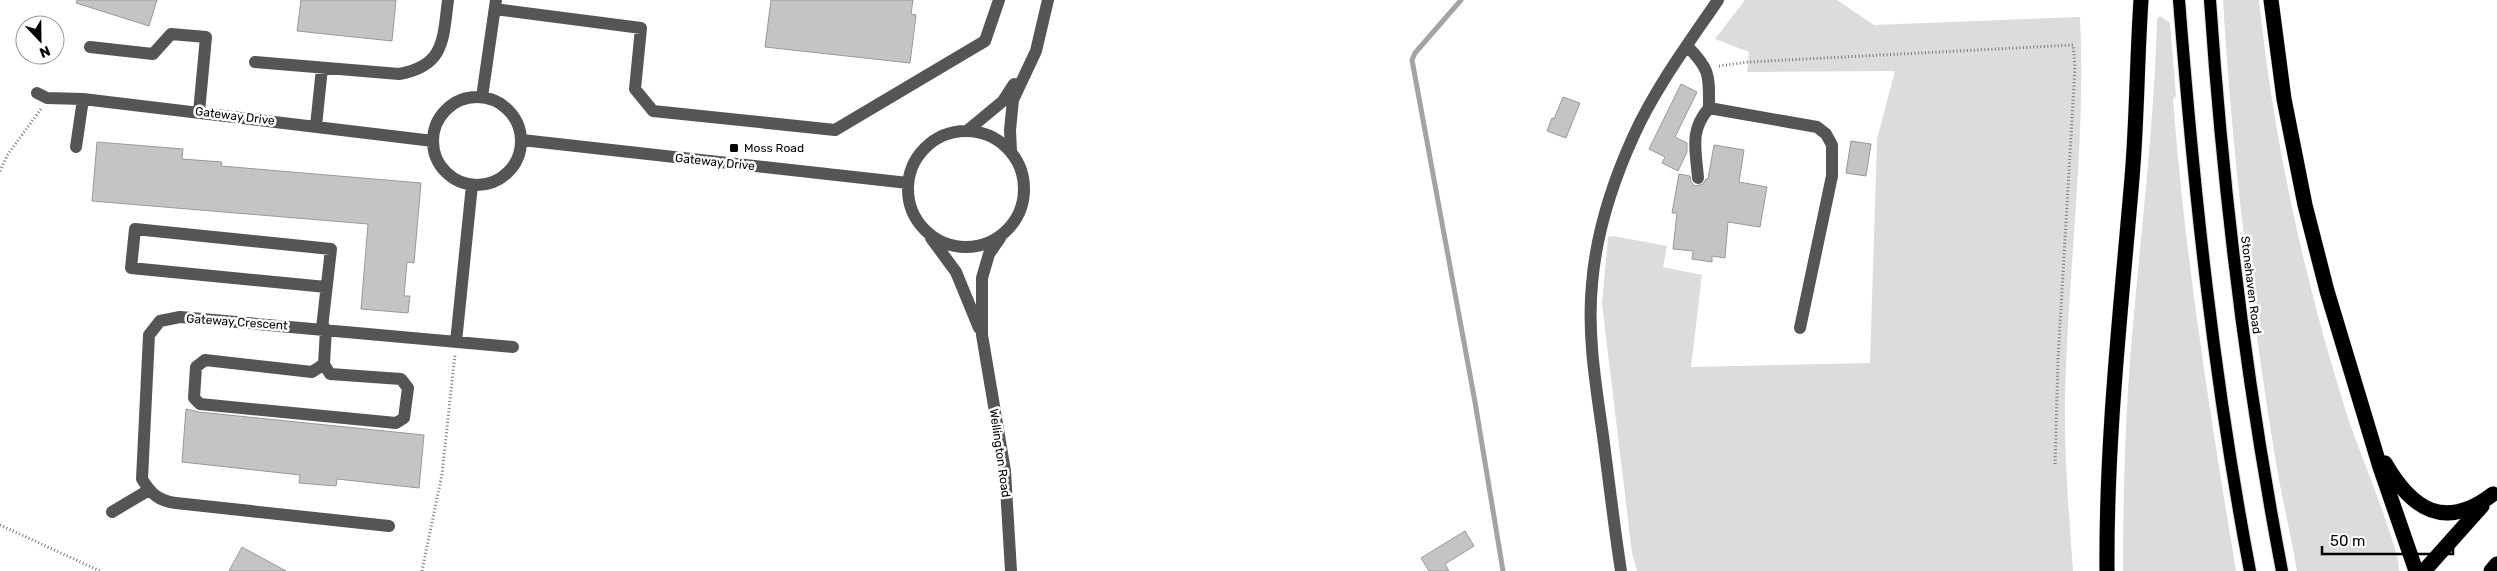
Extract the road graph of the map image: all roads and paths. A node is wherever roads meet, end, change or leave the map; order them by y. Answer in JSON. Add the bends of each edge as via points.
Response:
{"nodes":[{"id":1,"x":448,"y":0,"type":"edge"},
{"id":2,"x":999,"y":0,"type":"edge"},
{"id":3,"x":1048,"y":0,"type":"edge"},
{"id":4,"x":1718,"y":0,"type":"edge"},
{"id":5,"x":2178,"y":0,"type":"edge"},
{"id":6,"x":2210,"y":0,"type":"edge"},
{"id":7,"x":2272,"y":0,"type":"edge"},
{"id":8,"x":2141,"y":3,"type":"edge"},
{"id":9,"x":495,"y":5,"type":"edge"},
{"id":10,"x":1687,"y":46,"type":"junction"},
{"id":11,"x":90,"y":47,"type":"dead end"},
{"id":12,"x":1036,"y":51,"type":"junction"},
{"id":13,"x":255,"y":62,"type":"dead end"},
{"id":14,"x":1706,"y":67,"type":"junction"},
{"id":15,"x":322,"y":68,"type":"junction"},
{"id":16,"x":42,"y":96,"type":"joint"},
{"id":17,"x":482,"y":97,"type":"junction"},
{"id":18,"x":83,"y":99,"type":"junction"},
{"id":19,"x":1709,"y":108,"type":"junction"},
{"id":20,"x":199,"y":112,"type":"junction"},
{"id":21,"x":316,"y":126,"type":"junction"},
{"id":22,"x":968,"y":130,"type":"junction"},
{"id":23,"x":522,"y":140,"type":"junction"},
{"id":24,"x":433,"y":141,"type":"junction"},
{"id":25,"x":76,"y":147,"type":"dead end"},
{"id":26,"x":1011,"y":151,"type":"junction"},
{"id":27,"x":0,"y":171,"type":"edge"},
{"id":28,"x":1698,"y":178,"type":"dead end"},
{"id":29,"x":908,"y":183,"type":"junction"},
{"id":30,"x":472,"y":185,"type":"junction"},
{"id":31,"x":927,"y":233,"type":"junction"},
{"id":32,"x":1002,"y":236,"type":"junction"},
{"id":33,"x":326,"y":287,"type":"junction"},
{"id":34,"x":1800,"y":328,"type":"dead end"},
{"id":35,"x":324,"y":329,"type":"junction"},
{"id":36,"x":982,"y":335,"type":"junction"},
{"id":37,"x":456,"y":342,"type":"junction"},
{"id":38,"x":512,"y":347,"type":"dead end"},
{"id":39,"x":324,"y":364,"type":"junction"},
{"id":40,"x":2374,"y":443,"type":"junction"},
{"id":41,"x":2055,"y":466,"type":"dead end"},
{"id":42,"x":149,"y":490,"type":"junction"},
{"id":43,"x":2495,"y":492,"type":"edge"},
{"id":44,"x":112,"y":512,"type":"dead end"},
{"id":45,"x":0,"y":525,"type":"edge"},
{"id":46,"x":389,"y":526,"type":"dead end"},
{"id":47,"x":2497,"y":564,"type":"edge"},
{"id":48,"x":100,"y":571,"type":"edge"},
{"id":49,"x":422,"y":571,"type":"edge"},
{"id":50,"x":1011,"y":571,"type":"edge"},
{"id":51,"x":1622,"y":571,"type":"edge"},
{"id":52,"x":2108,"y":571,"type":"edge"},
{"id":53,"x":2250,"y":571,"type":"edge"},
{"id":54,"x":2282,"y":571,"type":"edge"},
{"id":55,"x":2416,"y":571,"type":"edge"},
{"id":56,"x":2424,"y":571,"type":"edge"},
{"id":57,"x":2491,"y":571,"type":"edge"}],
"edges":[{"from":1,"to":15,"type":"street","via":[[442,43],[434,59],[425,66],[400,74]]},
{"from":2,"to":9,"type":"street","via":[[985,41],[835,130],[653,111],[634,89],[640,28]]},
{"from":3,"to":12,"type":"street"},
{"from":4,"to":10,"type":"street"},
{"from":5,"to":53,"type":"main road","via":[[2190,145],[2212,335]]},
{"from":6,"to":54,"type":"main road","name":"Stonehaven Road","via":[[2234,262],[2248,372]]},
{"from":7,"to":40,"type":"highway","via":[[2284,99],[2305,205],[2346,357]]},
{"from":8,"to":52,"type":"highway","via":[[2132,178],[2116,336],[2110,438]]},
{"from":9,"to":17,"type":"street"},
{"from":10,"to":14,"type":"street"},
{"from":10,"to":51,"type":"street","via":[[1660,85],[1634,135],[1598,244],[1592,285],[1591,329],[1596,381]]},
{"from":11,"to":20,"type":"street","via":[[153,54],[171,34],[206,37]]},
{"from":12,"to":22,"type":"street","via":[[1003,100]]},
{"from":12,"to":26,"type":"street","via":[[1013,100]]},
{"from":13,"to":15,"type":"street"},
{"from":14,"to":19,"type":"street"},
{"from":14,"to":41,"type":"path","via":[[2073,45],[2075,68]]},
{"from":15,"to":21,"type":"street"},
{"from":16,"to":18,"type":"street","name":"Gateway Drive"},
{"from":16,"to":27,"type":"path","via":[[38,115],[8,154]]},
{"from":17,"to":23,"type":"street","via":[[495,100],[510,111],[520,128]]},
{"from":17,"to":24,"type":"street","via":[[467,98],[448,108],[435,127]]},
{"from":18,"to":20,"type":"street","name":"Gateway Drive"},
{"from":18,"to":25,"type":"street"},
{"from":19,"to":28,"type":"street","via":[[1699,120],[1695,133]]},
{"from":19,"to":34,"type":"street","via":[[1817,127],[1832,145],[1832,176]]},
{"from":20,"to":21,"type":"street","name":"Gateway Drive"},
{"from":21,"to":24,"type":"street","name":"Gateway Drive"},
{"from":22,"to":26,"type":"street","via":[[992,137]]},
{"from":22,"to":29,"type":"street","via":[[951,132],[921,151],[912,166]]},
{"from":23,"to":29,"type":"street","name":"Gateway Drive"},
{"from":23,"to":30,"type":"street","via":[[512,168],[501,178],[487,184]]},
{"from":24,"to":30,"type":"street","via":[[440,165],[449,175]]},
{"from":26,"to":32,"type":"street","via":[[1020,164],[1025,195],[1021,211]]},
{"from":29,"to":31,"type":"street","via":[[909,202],[915,219]]},
{"from":30,"to":37,"type":"street"},
{"from":31,"to":32,"type":"street","via":[[940,242],[972,248]]},
{"from":31,"to":36,"type":"street","name":"Wellington Road","via":[[956,272]]},
{"from":32,"to":36,"type":"street","name":"Wellington Road","via":[[989,254],[982,278]]},
{"from":33,"to":33,"type":"street","via":[[330,249],[135,229],[131,268]]},
{"from":33,"to":35,"type":"street"},
{"from":35,"to":37,"type":"street","name":"Gateway Crescent"},
{"from":35,"to":39,"type":"street"},
{"from":35,"to":42,"type":"street","name":"Gateway Crescent","via":[[180,317],[160,321],[149,335],[142,479]]},
{"from":36,"to":50,"type":"street","name":"Wellington Road","via":[[1005,471]]},
{"from":37,"to":38,"type":"street","name":"Gateway Crescent"},
{"from":37,"to":49,"type":"path","via":[[442,474]]},
{"from":39,"to":39,"type":"street","via":[[330,374],[401,379],[408,388],[404,418],[396,424],[200,404],[194,398],[196,367],[205,360],[312,372]]},
{"from":40,"to":43,"type":"highway","via":[[2405,493],[2427,509],[2446,513],[2464,511]]},
{"from":40,"to":55,"type":"highway","via":[[2385,485]]},
{"from":42,"to":44,"type":"street"},
{"from":42,"to":46,"type":"street","via":[[165,502]]},
{"from":43,"to":56,"type":"highway"},
{"from":45,"to":48,"type":"path"},
{"from":47,"to":57,"type":"highway"}]}
